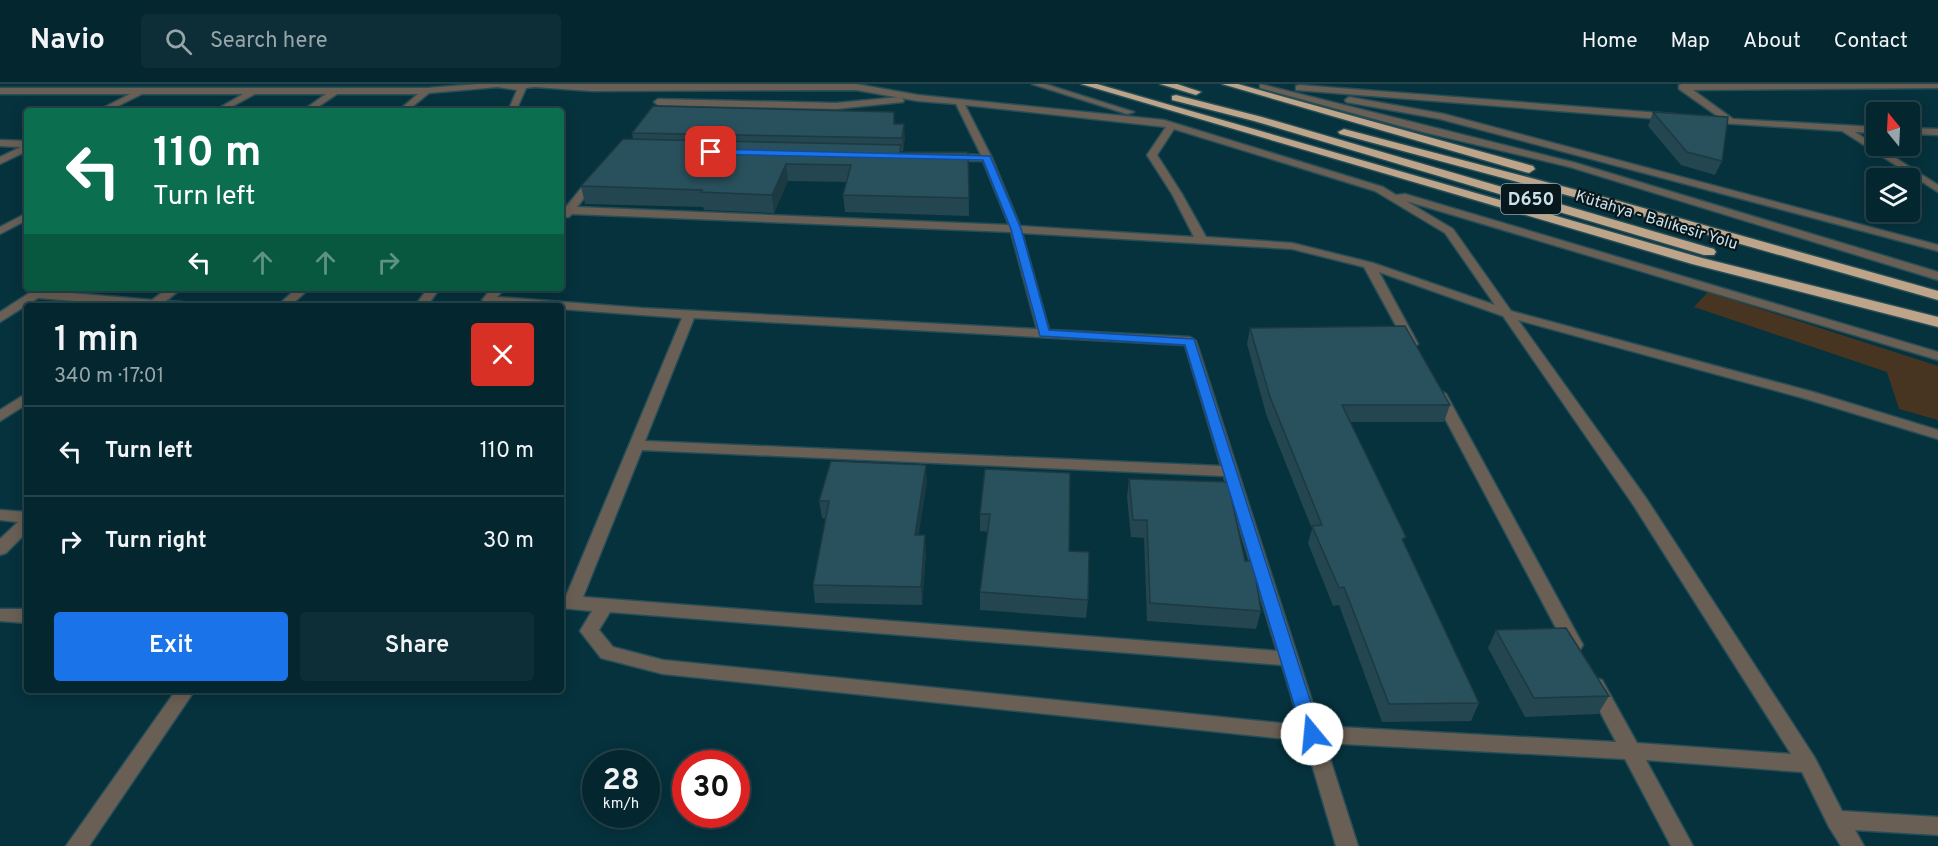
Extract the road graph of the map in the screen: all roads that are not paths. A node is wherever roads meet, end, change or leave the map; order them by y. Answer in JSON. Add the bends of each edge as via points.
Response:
{"nodes":[{"id":1,"x":1036,"y":84,"type":"edge"},
{"id":2,"x":1086,"y":84,"type":"edge"},
{"id":3,"x":1122,"y":84,"type":"edge"},
{"id":4,"x":1165,"y":84,"type":"edge"},
{"id":5,"x":1227,"y":84,"type":"edge"},
{"id":6,"x":496,"y":85,"type":"edge"},
{"id":7,"x":530,"y":85,"type":"edge"},
{"id":8,"x":857,"y":85,"type":"edge"},
{"id":9,"x":1260,"y":85,"type":"edge"},
{"id":10,"x":1903,"y":85,"type":"edge"},
{"id":11,"x":1938,"y":85,"type":"edge"},
{"id":12,"x":1681,"y":86,"type":"edge"},
{"id":13,"x":670,"y":88,"type":"junction"},
{"id":14,"x":144,"y":90,"type":"junction"},
{"id":15,"x":0,"y":91,"type":"edge"},
{"id":16,"x":255,"y":91,"type":"junction"},
{"id":17,"x":335,"y":91,"type":"junction"},
{"id":18,"x":427,"y":92,"type":"junction"},
{"id":19,"x":918,"y":98,"type":"junction"},
{"id":20,"x":959,"y":101,"type":"junction"},
{"id":21,"x":107,"y":108,"type":"edge"},
{"id":22,"x":224,"y":108,"type":"edge"},
{"id":23,"x":310,"y":108,"type":"edge"},
{"id":24,"x":406,"y":108,"type":"edge"},
{"id":25,"x":514,"y":108,"type":"edge"},
{"id":26,"x":1685,"y":118,"type":"edge"},
{"id":27,"x":1696,"y":119,"type":"edge"},
{"id":28,"x":1732,"y":122,"type":"junction"},
{"id":29,"x":1172,"y":125,"type":"junction"},
{"id":30,"x":1845,"y":129,"type":"junction"},
{"id":31,"x":1866,"y":130,"type":"edge"},
{"id":32,"x":1920,"y":131,"type":"edge"},
{"id":33,"x":1938,"y":132,"type":"edge"},
{"id":34,"x":0,"y":143,"type":"edge"},
{"id":35,"x":24,"y":145,"type":"edge"},
{"id":36,"x":24,"y":147,"type":"edge"},
{"id":37,"x":939,"y":157,"type":"edge"},
{"id":38,"x":987,"y":158,"type":"junction"},
{"id":39,"x":0,"y":161,"type":"edge"},
{"id":40,"x":604,"y":167,"type":"edge"},
{"id":41,"x":1380,"y":189,"type":"junction"},
{"id":42,"x":1938,"y":189,"type":"edge"},
{"id":43,"x":564,"y":213,"type":"edge"},
{"id":44,"x":24,"y":218,"type":"edge"},
{"id":45,"x":1016,"y":229,"type":"junction"},
{"id":46,"x":0,"y":231,"type":"edge"},
{"id":47,"x":1201,"y":239,"type":"junction"},
{"id":48,"x":1938,"y":248,"type":"edge"},
{"id":49,"x":1369,"y":265,"type":"junction"},
{"id":50,"x":1938,"y":276,"type":"edge"},
{"id":51,"x":1894,"y":283,"type":"junction"},
{"id":52,"x":41,"y":291,"type":"edge"},
{"id":53,"x":172,"y":291,"type":"edge"},
{"id":54,"x":300,"y":291,"type":"edge"},
{"id":55,"x":496,"y":291,"type":"edge"},
{"id":56,"x":1938,"y":296,"type":"edge"},
{"id":57,"x":24,"y":303,"type":"junction"},
{"id":58,"x":136,"y":303,"type":"edge"},
{"id":59,"x":155,"y":303,"type":"edge"},
{"id":60,"x":286,"y":303,"type":"edge"},
{"id":61,"x":517,"y":303,"type":"edge"},
{"id":62,"x":0,"y":306,"type":"edge"},
{"id":63,"x":564,"y":307,"type":"edge"},
{"id":64,"x":1506,"y":313,"type":"junction"},
{"id":65,"x":690,"y":314,"type":"junction"},
{"id":66,"x":0,"y":318,"type":"edge"},
{"id":67,"x":1938,"y":322,"type":"edge"},
{"id":68,"x":1044,"y":333,"type":"junction"},
{"id":69,"x":1938,"y":356,"type":"edge"},
{"id":70,"x":1420,"y":360,"type":"edge"},
{"id":71,"x":1432,"y":381,"type":"edge"},
{"id":72,"x":24,"y":399,"type":"edge"},
{"id":73,"x":0,"y":417,"type":"edge"},
{"id":74,"x":1938,"y":435,"type":"edge"},
{"id":75,"x":636,"y":445,"type":"junction"},
{"id":76,"x":1230,"y":471,"type":"junction"},
{"id":77,"x":0,"y":515,"type":"edge"},
{"id":78,"x":24,"y":517,"type":"edge"},
{"id":79,"x":24,"y":525,"type":"edge"},
{"id":80,"x":0,"y":549,"type":"edge"},
{"id":81,"x":567,"y":602,"type":"edge"},
{"id":82,"x":605,"y":605,"type":"junction"},
{"id":83,"x":0,"y":615,"type":"edge"},
{"id":84,"x":24,"y":616,"type":"edge"},
{"id":85,"x":1289,"y":659,"type":"junction"},
{"id":86,"x":184,"y":693,"type":"edge"},
{"id":87,"x":1312,"y":734,"type":"junction"},
{"id":88,"x":1631,"y":751,"type":"junction"},
{"id":89,"x":1808,"y":764,"type":"junction"},
{"id":90,"x":1836,"y":820,"type":"junction"},
{"id":91,"x":1938,"y":826,"type":"edge"},
{"id":92,"x":77,"y":846,"type":"edge"},
{"id":93,"x":1347,"y":846,"type":"edge"},
{"id":94,"x":1682,"y":846,"type":"edge"},
{"id":95,"x":1854,"y":846,"type":"edge"}],
"edges":[{"from":1,"to":29,"type":"street"},
{"from":2,"to":67,"type":"highway","via":[[1633,243]]},
{"from":3,"to":67,"type":"highway","name":"Kütahya - Balıkesir Yolu","number":"D650","via":[[1269,122]]},
{"from":4,"to":51,"type":"highway","name":"Kütahya - Balıkesir Yolu","number":"D650"},
{"from":5,"to":51,"type":"highway","via":[[1602,190]]},
{"from":6,"to":7,"type":"street"},
{"from":6,"to":18,"type":"street"},
{"from":7,"to":13,"type":"street"},
{"from":7,"to":25,"type":"street"},
{"from":8,"to":13,"type":"street"},
{"from":8,"to":19,"type":"street"},
{"from":9,"to":26,"type":"street"},
{"from":9,"to":48,"type":"street","via":[[1441,116]]},
{"from":9,"to":50,"type":"street","via":[[1573,165]]},
{"from":10,"to":11,"type":"street"},
{"from":10,"to":12,"type":"street"},
{"from":12,"to":28,"type":"street"},
{"from":13,"to":19,"type":"street","via":[[654,106],[836,106]]},
{"from":14,"to":15,"type":"street"},
{"from":14,"to":16,"type":"street"},
{"from":14,"to":21,"type":"street"},
{"from":16,"to":17,"type":"street"},
{"from":16,"to":22,"type":"street"},
{"from":17,"to":18,"type":"street"},
{"from":17,"to":23,"type":"street"},
{"from":18,"to":24,"type":"street"},
{"from":19,"to":20,"type":"street"},
{"from":20,"to":29,"type":"street"},
{"from":20,"to":38,"type":"street"},
{"from":27,"to":28,"type":"street"},
{"from":28,"to":30,"type":"street"},
{"from":29,"to":41,"type":"street"},
{"from":29,"to":47,"type":"street","via":[[1152,155]]},
{"from":30,"to":31,"type":"street"},
{"from":30,"to":42,"type":"street"},
{"from":32,"to":33,"type":"street"},
{"from":34,"to":35,"type":"street"},
{"from":36,"to":39,"type":"street"},
{"from":37,"to":38,"type":"street"},
{"from":38,"to":45,"type":"street"},
{"from":40,"to":43,"type":"street"},
{"from":41,"to":64,"type":"street","via":[[1449,231]]},
{"from":41,"to":69,"type":"street"},
{"from":43,"to":45,"type":"street"},
{"from":44,"to":46,"type":"street"},
{"from":45,"to":47,"type":"street"},
{"from":45,"to":68,"type":"street"},
{"from":47,"to":49,"type":"street","via":[[1292,246]]},
{"from":49,"to":64,"type":"street"},
{"from":49,"to":70,"type":"street"},
{"from":51,"to":56,"type":"highway","name":"Kütahya - Balıkesir Yolu","number":"D650"},
{"from":52,"to":57,"type":"street"},
{"from":52,"to":58,"type":"street"},
{"from":53,"to":59,"type":"street"},
{"from":54,"to":60,"type":"street"},
{"from":55,"to":61,"type":"street","via":[[488,300]]},
{"from":57,"to":62,"type":"street"},
{"from":57,"to":66,"type":"street"},
{"from":63,"to":65,"type":"street"},
{"from":64,"to":74,"type":"street","via":[[1808,395]]},
{"from":64,"to":89,"type":"street","via":[[1640,502]]},
{"from":65,"to":68,"type":"street"},
{"from":65,"to":75,"type":"street"},
{"from":68,"to":76,"type":"street","via":[[1190,341]]},
{"from":71,"to":88,"type":"street"},
{"from":72,"to":73,"type":"street"},
{"from":75,"to":76,"type":"street"},
{"from":75,"to":81,"type":"street"},
{"from":76,"to":85,"type":"street"},
{"from":77,"to":78,"type":"street"},
{"from":79,"to":80,"type":"street"},
{"from":81,"to":82,"type":"street"},
{"from":82,"to":85,"type":"street"},
{"from":82,"to":87,"type":"street","via":[[589,631],[607,653],[663,668]]},
{"from":83,"to":84,"type":"street"},
{"from":85,"to":87,"type":"street"},
{"from":86,"to":92,"type":"street"},
{"from":87,"to":88,"type":"street"},
{"from":87,"to":93,"type":"street"},
{"from":88,"to":89,"type":"street"},
{"from":88,"to":94,"type":"street"},
{"from":89,"to":90,"type":"street"},
{"from":90,"to":91,"type":"street"},
{"from":90,"to":95,"type":"street"}]}
